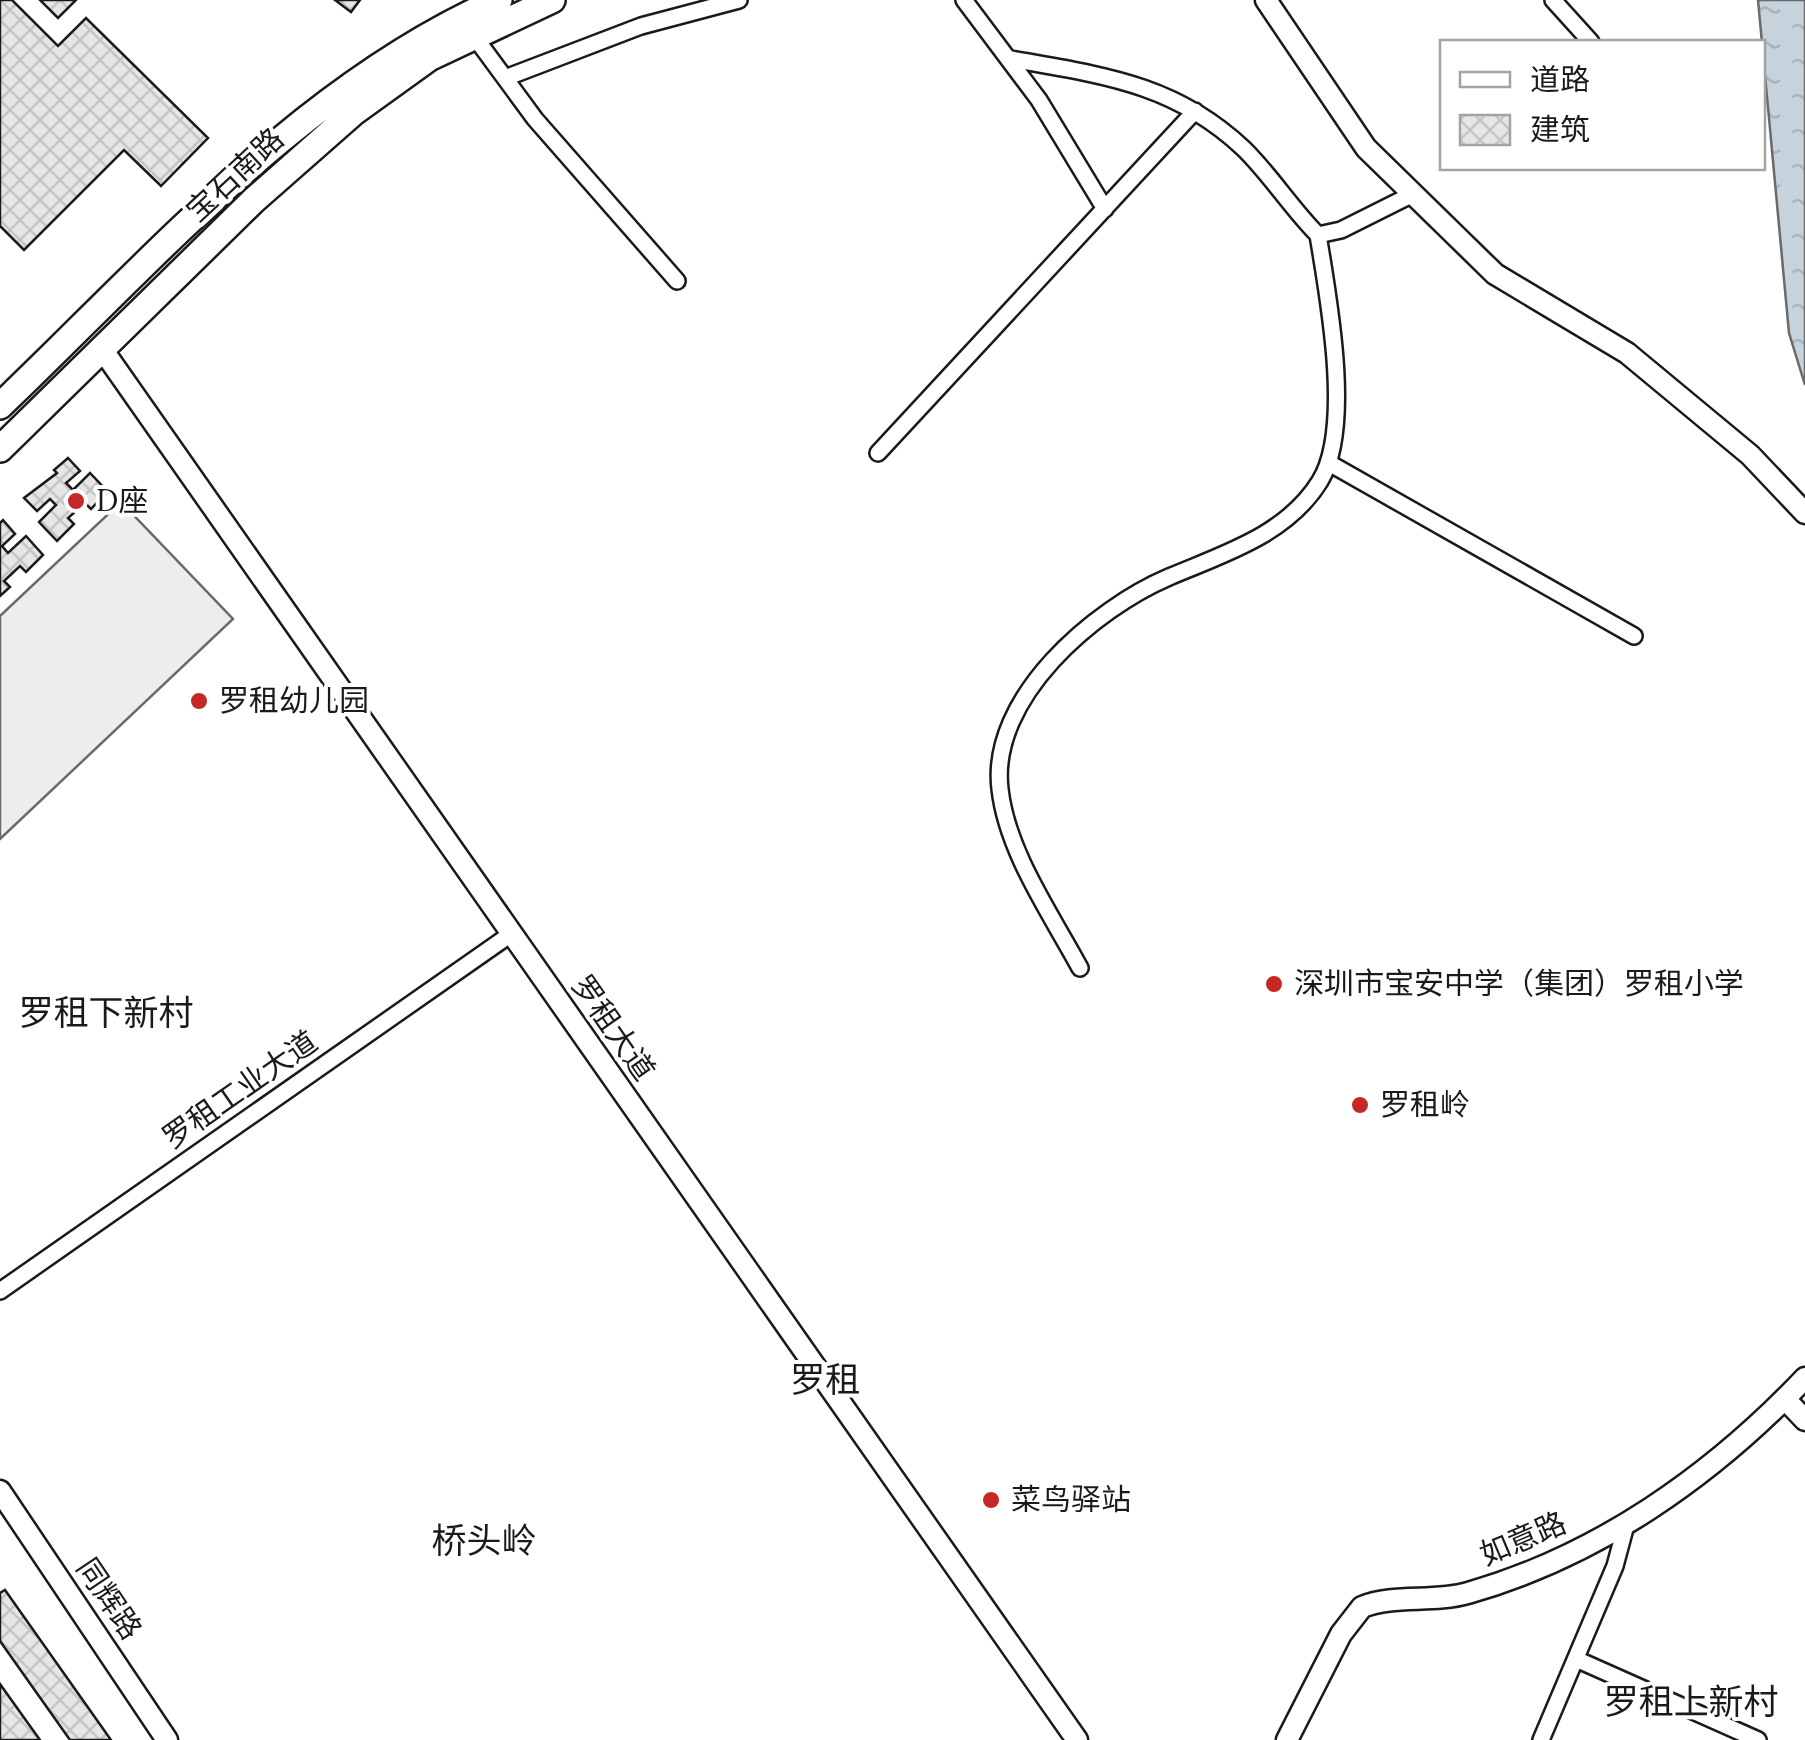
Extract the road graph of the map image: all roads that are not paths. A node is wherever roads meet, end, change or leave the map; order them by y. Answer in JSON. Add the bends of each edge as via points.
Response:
{"nodes":[{"id":1,"x":499,"y":0,"type":"edge"},
{"id":2,"x":552,"y":0,"type":"edge"},
{"id":3,"x":739,"y":0,"type":"edge"},
{"id":4,"x":964,"y":0,"type":"edge"},
{"id":5,"x":1266,"y":0,"type":"edge"},
{"id":6,"x":1553,"y":0,"type":"edge"},
{"id":7,"x":474,"y":36,"type":"junction"},
{"id":8,"x":1589,"y":40,"type":"edge"},
{"id":9,"x":1011,"y":59,"type":"junction"},
{"id":10,"x":505,"y":78,"type":"junction"},
{"id":11,"x":1195,"y":111,"type":"junction"},
{"id":12,"x":1414,"y":194,"type":"junction"},
{"id":13,"x":1105,"y":209,"type":"junction"},
{"id":14,"x":1318,"y":235,"type":"junction"},
{"id":15,"x":677,"y":281,"type":"dead end"},
{"id":16,"x":102,"y":349,"type":"junction"},
{"id":17,"x":0,"y":406,"type":"edge"},
{"id":18,"x":0,"y":449,"type":"edge"},
{"id":19,"x":878,"y":453,"type":"dead end"},
{"id":20,"x":1329,"y":463,"type":"junction"},
{"id":21,"x":1805,"y":513,"type":"edge"},
{"id":22,"x":1634,"y":636,"type":"dead end"},
{"id":23,"x":511,"y":934,"type":"junction"},
{"id":24,"x":1080,"y":968,"type":"dead end"},
{"id":25,"x":0,"y":1290,"type":"edge"},
{"id":26,"x":1805,"y":1378,"type":"edge"},
{"id":27,"x":1785,"y":1399,"type":"junction"},
{"id":28,"x":1805,"y":1420,"type":"edge"},
{"id":29,"x":0,"y":1492,"type":"edge"},
{"id":30,"x":1626,"y":1525,"type":"junction"},
{"id":31,"x":1576,"y":1659,"type":"junction"},
{"id":32,"x":168,"y":1740,"type":"edge"},
{"id":33,"x":1077,"y":1740,"type":"edge"},
{"id":34,"x":1287,"y":1740,"type":"edge"},
{"id":35,"x":1542,"y":1740,"type":"edge"},
{"id":36,"x":1758,"y":1740,"type":"edge"}],
"edges":[{"from":1,"to":17,"type":"main road","name":"宝石南路","via":[[439,29],[304,124]]},
{"from":2,"to":7,"type":"main road","name":"宝石南路"},
{"from":3,"to":10,"type":"street","via":[[641,26]]},
{"from":4,"to":9,"type":"street"},
{"from":5,"to":12,"type":"street","via":[[1366,148]]},
{"from":6,"to":8,"type":"street"},
{"from":7,"to":10,"type":"street"},
{"from":7,"to":16,"type":"main road","name":"宝石南路","via":[[429,58],[354,112]]},
{"from":9,"to":11,"type":"street","via":[[1117,78]]},
{"from":9,"to":13,"type":"street"},
{"from":10,"to":15,"type":"street"},
{"from":11,"to":13,"type":"street"},
{"from":11,"to":14,"type":"street","via":[[1243,149]]},
{"from":12,"to":14,"type":"street"},
{"from":12,"to":21,"type":"street","via":[[1495,274],[1627,353],[1750,456]]},
{"from":13,"to":19,"type":"street"},
{"from":14,"to":20,"type":"street","via":[[1334,334]]},
{"from":16,"to":18,"type":"main road","name":"宝石南路"},
{"from":16,"to":23,"type":"street","name":"罗租大道"},
{"from":20,"to":22,"type":"street"},
{"from":20,"to":24,"type":"street","via":[[1319,484],[1255,542],[1145,588],[1092,620],[1020,706],[1001,752],[1007,823]]},
{"from":23,"to":25,"type":"street","name":"罗租工业大道"},
{"from":23,"to":33,"type":"street","name":"罗租大道"},
{"from":26,"to":27,"type":"street","name":"如意路"},
{"from":27,"to":28,"type":"street"},
{"from":27,"to":30,"type":"street","name":"如意路","via":[[1676,1492]]},
{"from":29,"to":32,"type":"street","name":"同辉路"},
{"from":30,"to":31,"type":"street"},
{"from":30,"to":34,"type":"street","name":"如意路","via":[[1520,1577],[1448,1597],[1362,1607],[1341,1634]]},
{"from":31,"to":35,"type":"street"},
{"from":31,"to":36,"type":"street"}]}
